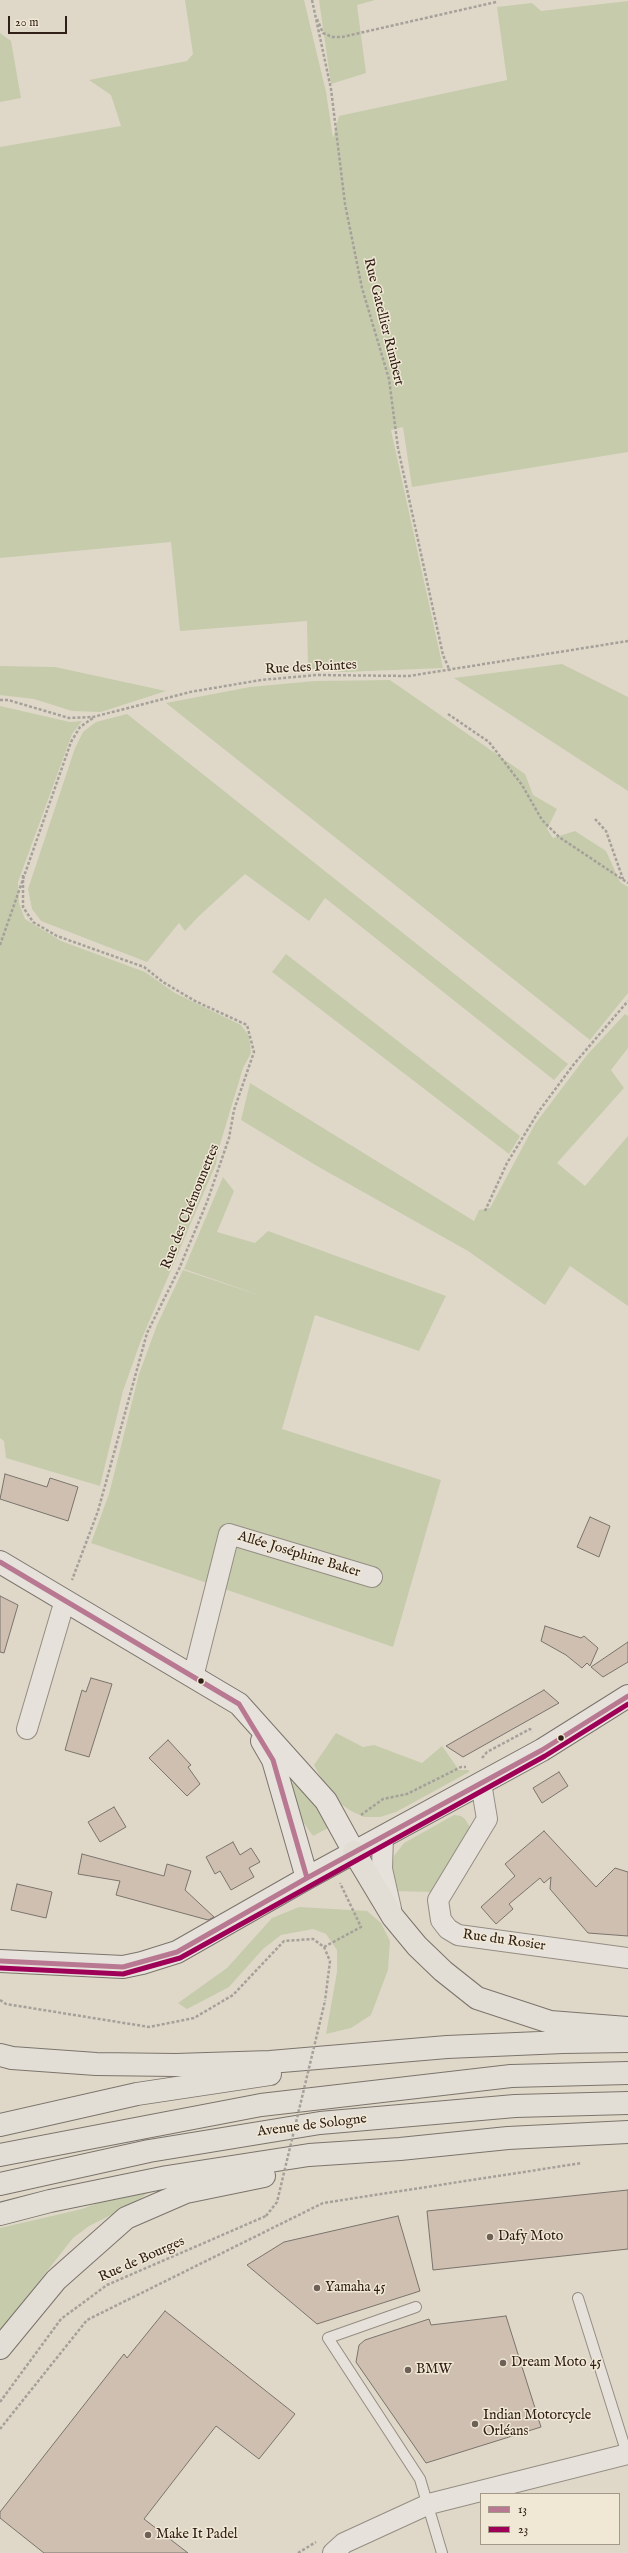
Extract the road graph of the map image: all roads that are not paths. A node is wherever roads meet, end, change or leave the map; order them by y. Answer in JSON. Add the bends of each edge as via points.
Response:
{"nodes":[{"id":1,"x":0,"y":1562,"type":"edge"},
{"id":2,"x":372,"y":1577,"type":"dead end"},
{"id":3,"x":65,"y":1600,"type":"junction"},
{"id":4,"x":193,"y":1676,"type":"junction"},
{"id":5,"x":628,"y":1696,"type":"edge"},
{"id":6,"x":239,"y":1704,"type":"junction"},
{"id":7,"x":27,"y":1729,"type":"dead end"},
{"id":8,"x":476,"y":1771,"type":"junction"},
{"id":9,"x":383,"y":1837,"type":"junction"},
{"id":10,"x":354,"y":1852,"type":"junction"},
{"id":11,"x":307,"y":1878,"type":"junction"},
{"id":12,"x":393,"y":1917,"type":"junction"},
{"id":13,"x":628,"y":1958,"type":"edge"},
{"id":14,"x":0,"y":1961,"type":"edge"},
{"id":15,"x":628,"y":2029,"type":"edge"},
{"id":16,"x":628,"y":2041,"type":"edge"},
{"id":17,"x":447,"y":2047,"type":"junction"},
{"id":18,"x":0,"y":2055,"type":"edge"},
{"id":19,"x":628,"y":2073,"type":"edge"},
{"id":20,"x":628,"y":2103,"type":"edge"},
{"id":21,"x":0,"y":2125,"type":"edge"},
{"id":22,"x":628,"y":2132,"type":"edge"},
{"id":23,"x":400,"y":2149,"type":"junction"},
{"id":24,"x":0,"y":2154,"type":"edge"},
{"id":25,"x":0,"y":2184,"type":"edge"},
{"id":26,"x":0,"y":2214,"type":"edge"},
{"id":27,"x":578,"y":2298,"type":"dead end"},
{"id":28,"x":416,"y":2307,"type":"dead end"},
{"id":29,"x":0,"y":2348,"type":"edge"},
{"id":30,"x":627,"y":2454,"type":"edge"},
{"id":31,"x":429,"y":2504,"type":"junction"},
{"id":32,"x":333,"y":2553,"type":"edge"},
{"id":33,"x":442,"y":2553,"type":"edge"}],
"edges":[{"from":1,"to":3,"type":"main road"},
{"from":2,"to":4,"type":"street","name":"Allée Joséphine Baker","via":[[229,1534]]},
{"from":3,"to":4,"type":"main road"},
{"from":3,"to":7,"type":"street"},
{"from":4,"to":6,"type":"main road"},
{"from":5,"to":8,"type":"main road","via":[[542,1750]]},
{"from":6,"to":10,"type":"main road","via":[[326,1801]]},
{"from":6,"to":11,"type":"main road","via":[[273,1760]]},
{"from":8,"to":9,"type":"main road"},
{"from":8,"to":13,"type":"street","name":"Rue du Rosier","via":[[487,1819],[438,1900],[441,1920],[448,1929],[458,1935]]},
{"from":9,"to":10,"type":"main road"},
{"from":9,"to":12,"type":"street","via":[[382,1869]]},
{"from":10,"to":11,"type":"main road"},
{"from":10,"to":12,"type":"main road"},
{"from":11,"to":14,"type":"main road","via":[[177,1952],[142,1964],[122,1967]]},
{"from":12,"to":15,"type":"main road","via":[[430,1960],[477,1998],[550,2022]]},
{"from":16,"to":17,"type":"main road"},
{"from":17,"to":18,"type":"main road","via":[[270,2062],[176,2065],[96,2064]]},
{"from":17,"to":21,"type":"main road","via":[[137,2094]]},
{"from":19,"to":24,"type":"main road","name":"Avenue de Sologne","via":[[511,2076],[261,2105]]},
{"from":20,"to":25,"type":"main road","name":"Avenue de Sologne","via":[[515,2106],[320,2123],[149,2151]]},
{"from":22,"to":23,"type":"main road","via":[[508,2138]]},
{"from":23,"to":26,"type":"main road","via":[[309,2155],[167,2177]]},
{"from":23,"to":29,"type":"main road","via":[[186,2192],[126,2218],[56,2280]]},
{"from":27,"to":30,"type":"lane"},
{"from":28,"to":31,"type":"lane","via":[[328,2338],[420,2479]]},
{"from":30,"to":31,"type":"street"},
{"from":31,"to":32,"type":"street","via":[[344,2543]]},
{"from":31,"to":33,"type":"lane"}]}
